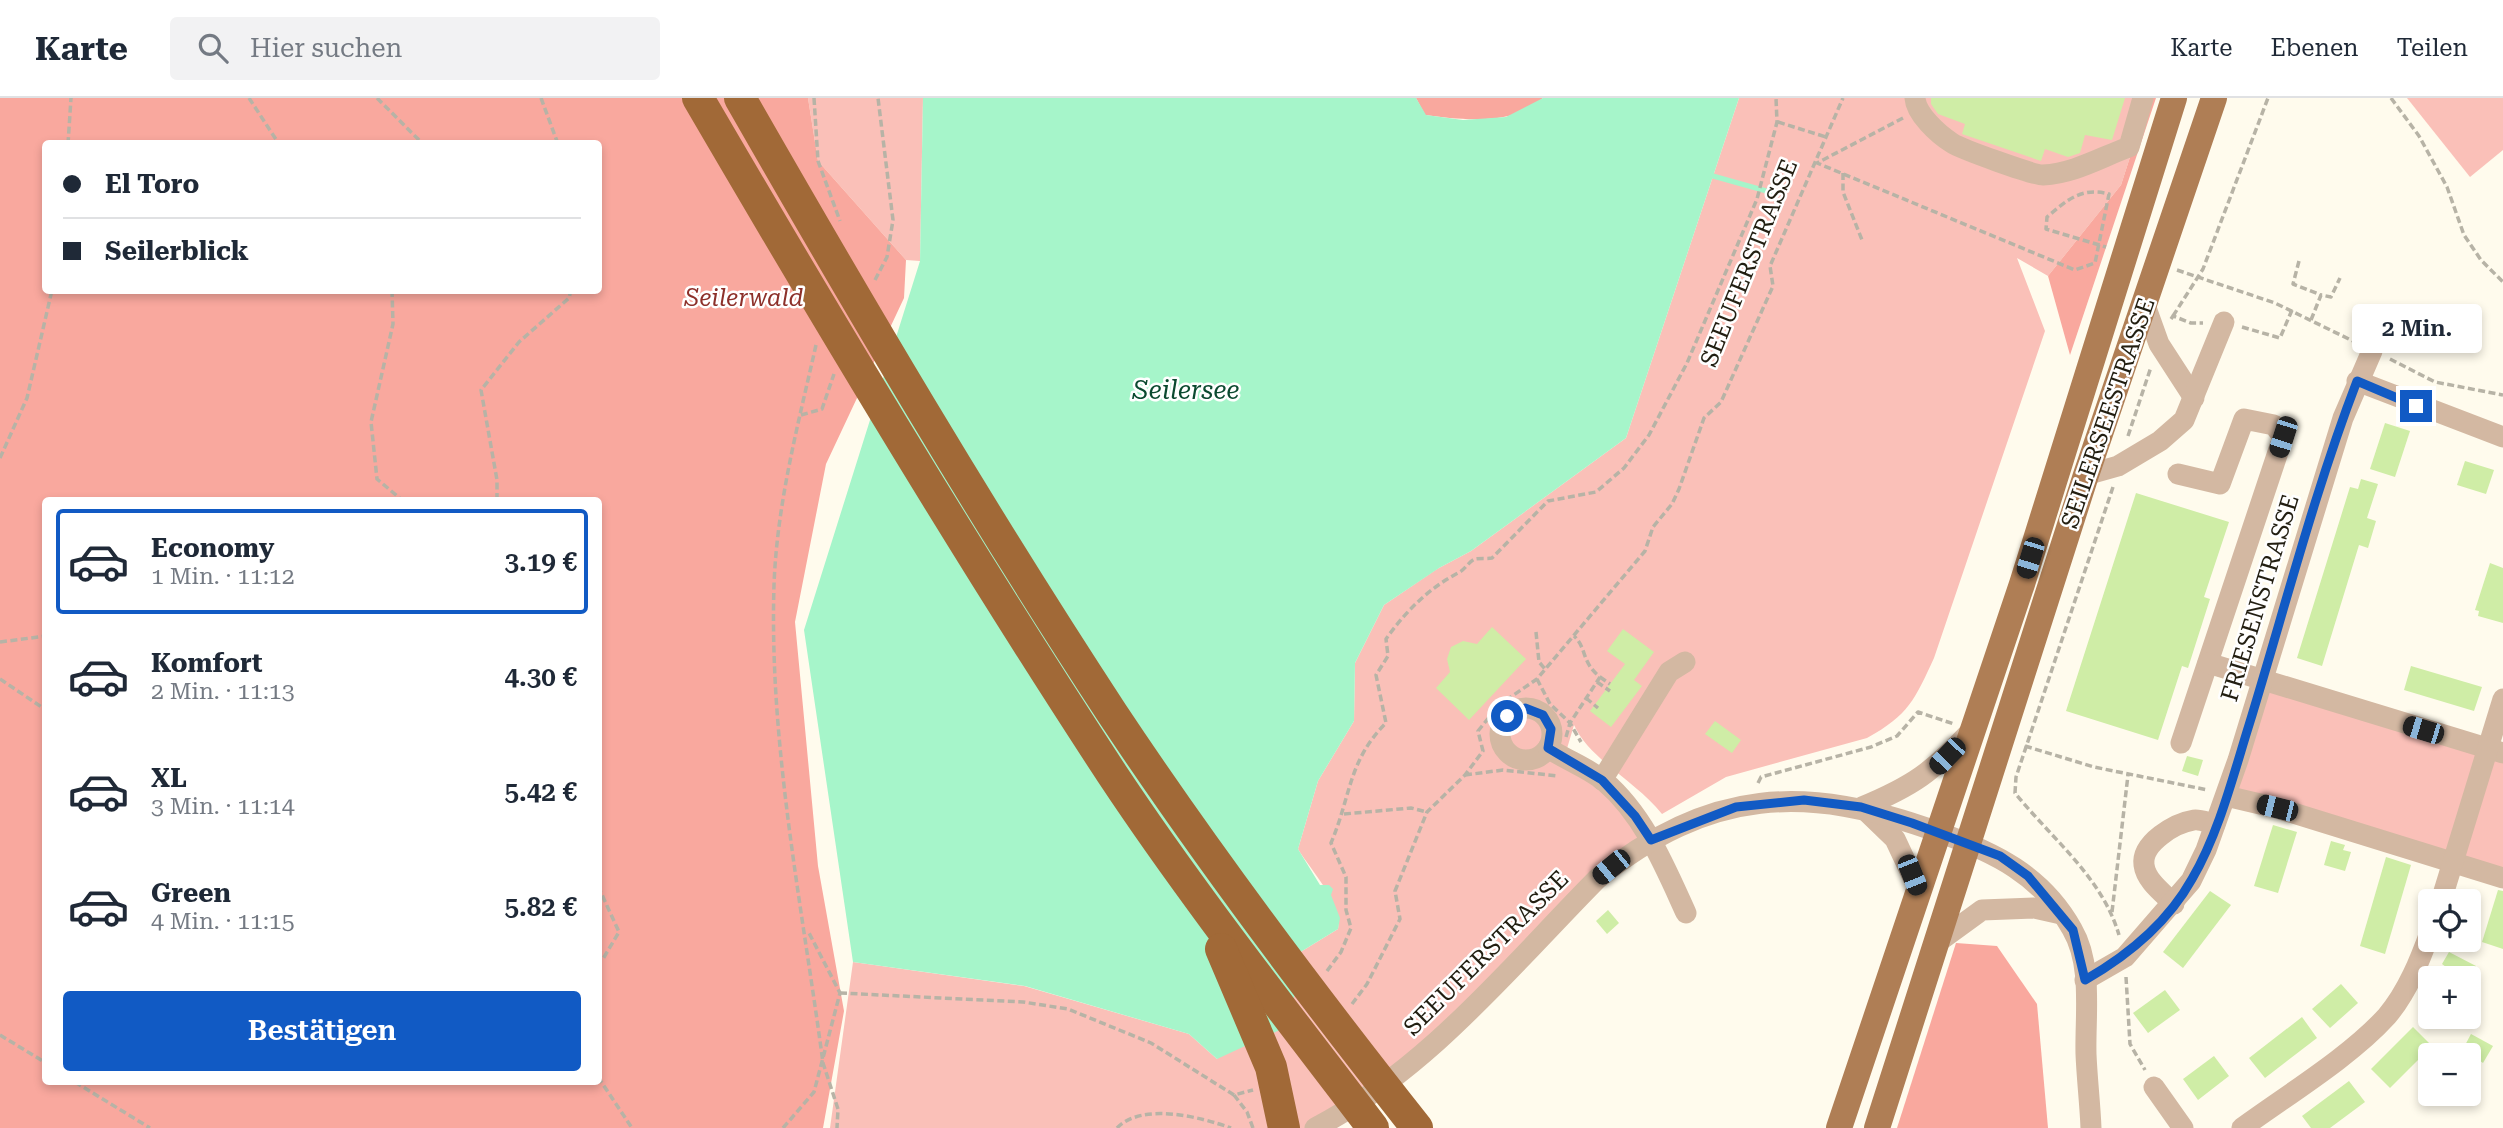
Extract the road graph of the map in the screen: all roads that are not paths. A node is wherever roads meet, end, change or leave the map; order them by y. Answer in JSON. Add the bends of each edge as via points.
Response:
{"nodes":[{"id":1,"x":698,"y":98,"type":"edge"},
{"id":2,"x":740,"y":98,"type":"edge"},
{"id":3,"x":2143,"y":98,"type":"edge"},
{"id":4,"x":2174,"y":98,"type":"edge"},
{"id":5,"x":2214,"y":98,"type":"edge"},
{"id":6,"x":1917,"y":104,"type":"edge"},
{"id":7,"x":2133,"y":133,"type":"junction"},
{"id":8,"x":2160,"y":142,"type":"junction"},
{"id":9,"x":2145,"y":305,"type":"junction"},
{"id":10,"x":2224,"y":322,"type":"road end"},
{"id":11,"x":2372,"y":351,"type":"road end"},
{"id":12,"x":2357,"y":381,"type":"junction"},
{"id":13,"x":2194,"y":398,"type":"junction"},
{"id":14,"x":2503,"y":437,"type":"edge"},
{"id":15,"x":2178,"y":474,"type":"dead end"},
{"id":16,"x":2086,"y":475,"type":"junction"},
{"id":17,"x":1685,"y":662,"type":"dead end"},
{"id":18,"x":2208,"y":663,"type":"junction"},
{"id":19,"x":2263,"y":680,"type":"junction"},
{"id":20,"x":2503,"y":699,"type":"edge"},
{"id":21,"x":1974,"y":727,"type":"junction"},
{"id":22,"x":2181,"y":743,"type":"dead end"},
{"id":23,"x":2495,"y":751,"type":"edge"},
{"id":24,"x":1554,"y":752,"type":"junction"},
{"id":25,"x":1606,"y":773,"type":"junction"},
{"id":26,"x":2225,"y":796,"type":"junction"},
{"id":27,"x":1861,"y":807,"type":"junction"},
{"id":28,"x":2215,"y":824,"type":"junction"},
{"id":29,"x":1938,"y":832,"type":"junction"},
{"id":30,"x":1651,"y":840,"type":"junction"},
{"id":31,"x":1968,"y":843,"type":"junction"},
{"id":32,"x":2452,"y":863,"type":"junction"},
{"id":33,"x":2503,"y":878,"type":"edge"},
{"id":34,"x":1918,"y":888,"type":"junction"},
{"id":35,"x":2444,"y":889,"type":"edge"},
{"id":36,"x":1193,"y":891,"type":"junction"},
{"id":37,"x":2174,"y":904,"type":"junction"},
{"id":38,"x":1686,"y":913,"type":"dead end"},
{"id":39,"x":2061,"y":914,"type":"junction"},
{"id":40,"x":1938,"y":942,"type":"junction"},
{"id":41,"x":2422,"y":952,"type":"edge"},
{"id":42,"x":2085,"y":980,"type":"junction"},
{"id":43,"x":2154,"y":1087,"type":"road end"},
{"id":44,"x":1284,"y":1128,"type":"edge"},
{"id":45,"x":1315,"y":1128,"type":"edge"},
{"id":46,"x":1373,"y":1128,"type":"edge"},
{"id":47,"x":1417,"y":1128,"type":"edge"},
{"id":48,"x":1839,"y":1128,"type":"edge"},
{"id":49,"x":1877,"y":1128,"type":"edge"},
{"id":50,"x":2091,"y":1128,"type":"edge"},
{"id":51,"x":2183,"y":1128,"type":"edge"},
{"id":52,"x":2242,"y":1128,"type":"edge"}],
"edges":[{"from":1,"to":36,"type":"highway","via":[[981,569]]},
{"from":2,"to":47,"type":"highway","via":[[916,397],[1114,715],[1266,932]]},
{"from":3,"to":7,"type":"street"},
{"from":4,"to":8,"type":"main road","name":"SEILERSEESTRASSE"},
{"from":5,"to":9,"type":"main road","name":"SEILERSEESTRASSE"},
{"from":6,"to":7,"type":"street","via":[[1952,144],[2039,175],[2078,170],[2129,147]]},
{"from":7,"to":8,"type":"street"},
{"from":8,"to":21,"type":"main road","name":"SEILERSEESTRASSE"},
{"from":9,"to":13,"type":"street","via":[[2159,344]]},
{"from":9,"to":16,"type":"main road","name":"SEILERSEESTRASSE"},
{"from":10,"to":13,"type":"street"},
{"from":11,"to":12,"type":"street","name":"FRIESENSTRASSE"},
{"from":12,"to":14,"type":"street"},
{"from":12,"to":19,"type":"street","name":"FRIESENSTRASSE"},
{"from":13,"to":16,"type":"street","via":[[2184,420],[2160,440],[2118,466]]},
{"from":15,"to":18,"type":"street","via":[[2220,484],[2244,419],[2274,425],[2283,437]]},
{"from":16,"to":31,"type":"main road","name":"SEILERSEESTRASSE"},
{"from":17,"to":25,"type":"street","via":[[1669,673]]},
{"from":18,"to":19,"type":"street"},
{"from":18,"to":22,"type":"street"},
{"from":19,"to":23,"type":"street"},
{"from":19,"to":26,"type":"street","name":"FRIESENSTRASSE"},
{"from":20,"to":23,"type":"street"},
{"from":21,"to":27,"type":"street","name":"SEEUFERSTRASSE","via":[[1933,771],[1895,794]]},
{"from":21,"to":29,"type":"main road","name":"SEILERSEESTRASSE"},
{"from":23,"to":32,"type":"street"},
{"from":24,"to":24,"type":"street","via":[[1530,760],[1513,757],[1501,740],[1503,710],[1525,708],[1543,715],[1551,729]]},
{"from":24,"to":25,"type":"street"},
{"from":25,"to":30,"type":"street"},
{"from":26,"to":28,"type":"street","name":"FRIESENSTRASSE"},
{"from":26,"to":32,"type":"street"},
{"from":27,"to":29,"type":"street","name":"SEEUFERSTRASSE"},
{"from":27,"to":30,"type":"street","name":"SEEUFERSTRASSE","via":[[1804,800],[1750,805],[1710,815]]},
{"from":27,"to":34,"type":"street","via":[[1895,839]]},
{"from":28,"to":37,"type":"street","name":"FRIESENSTRASSE","via":[[2192,881]]},
{"from":28,"to":37,"type":"street","via":[[2194,820],[2164,833],[2148,848],[2144,864],[2149,877]]},
{"from":29,"to":31,"type":"street","name":"SEEUFERSTRASSE"},
{"from":29,"to":34,"type":"main road","name":"SEILERSEESTRASSE"},
{"from":30,"to":38,"type":"street"},
{"from":30,"to":45,"type":"street","name":"SEEUFERSTRASSE","via":[[1597,879],[1405,1071]]},
{"from":31,"to":39,"type":"street","name":"SEEUFERSTRASSE","via":[[2000,856],[2028,876]]},
{"from":31,"to":40,"type":"main road","name":"SEILERSEESTRASSE"},
{"from":32,"to":33,"type":"street"},
{"from":32,"to":35,"type":"street"},
{"from":34,"to":48,"type":"main road","name":"SEILERSEESTRASSE"},
{"from":36,"to":44,"type":"highway","via":[[1247,1004],[1271,1067]]},
{"from":36,"to":46,"type":"highway"},
{"from":37,"to":42,"type":"street","name":"FRIESENSTRASSE","via":[[2125,957]]},
{"from":39,"to":40,"type":"street","via":[[2034,908],[1982,910]]},
{"from":39,"to":42,"type":"street","name":"SEEUFERSTRASSE","via":[[2073,930]]},
{"from":40,"to":49,"type":"main road","name":"SEILERSEESTRASSE"},
{"from":41,"to":52,"type":"street","via":[[2411,980],[2387,1016]]},
{"from":42,"to":50,"type":"street","name":"SEEUFERSTRASSE"},
{"from":43,"to":51,"type":"street"}]}
